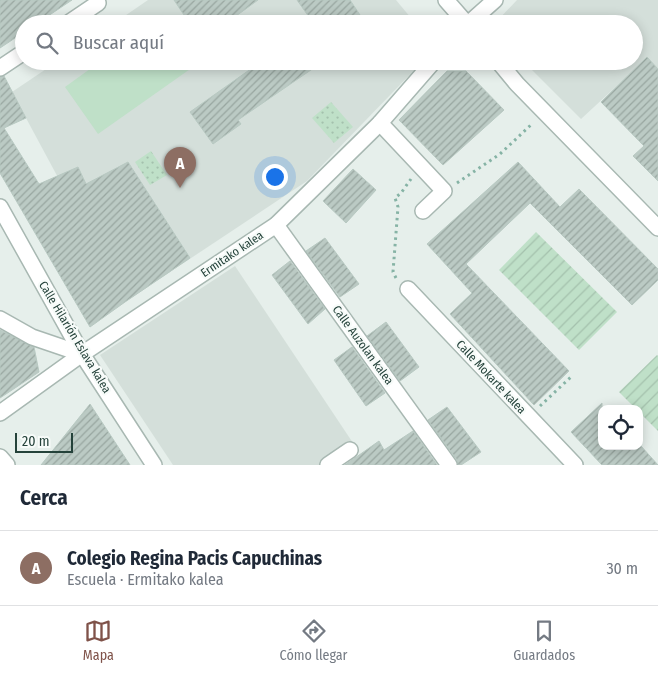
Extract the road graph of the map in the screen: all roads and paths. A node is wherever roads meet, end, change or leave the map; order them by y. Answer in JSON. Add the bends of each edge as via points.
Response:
{"nodes":[{"id":1,"x":446,"y":0,"type":"edge"},
{"id":2,"x":494,"y":0,"type":"edge"},
{"id":3,"x":98,"y":3,"type":"dead end"},
{"id":4,"x":80,"y":15,"type":"edge"},
{"id":5,"x":459,"y":15,"type":"edge"},
{"id":6,"x":477,"y":15,"type":"edge"},
{"id":7,"x":15,"y":58,"type":"edge"},
{"id":8,"x":0,"y":68,"type":"edge"},
{"id":9,"x":426,"y":70,"type":"edge"},
{"id":10,"x":506,"y":70,"type":"edge"},
{"id":11,"x":545,"y":112,"type":"junction"},
{"id":12,"x":380,"y":123,"type":"junction"},
{"id":13,"x":421,"y":166,"type":"junction"},
{"id":14,"x":444,"y":191,"type":"junction"},
{"id":15,"x":0,"y":207,"type":"edge"},
{"id":16,"x":423,"y":211,"type":"dead end"},
{"id":17,"x":276,"y":225,"type":"junction"},
{"id":18,"x":658,"y":228,"type":"edge"},
{"id":19,"x":408,"y":289,"type":"joint"},
{"id":20,"x":0,"y":319,"type":"edge"},
{"id":21,"x":82,"y":354,"type":"junction"},
{"id":22,"x":573,"y":375,"type":"dead end"},
{"id":23,"x":0,"y":413,"type":"edge"},
{"id":24,"x":529,"y":416,"type":"junction"},
{"id":25,"x":350,"y":450,"type":"dead end"},
{"id":26,"x":0,"y":457,"type":"edge"},
{"id":27,"x":7,"y":465,"type":"edge"},
{"id":28,"x":154,"y":465,"type":"edge"},
{"id":29,"x":328,"y":465,"type":"edge"},
{"id":30,"x":449,"y":465,"type":"edge"},
{"id":31,"x":575,"y":465,"type":"edge"}],
"edges":[{"from":1,"to":5,"type":"street"},
{"from":2,"to":6,"type":"street"},
{"from":3,"to":4,"type":"street"},
{"from":7,"to":8,"type":"street"},
{"from":9,"to":12,"type":"street","name":"Ermitako kalea"},
{"from":10,"to":11,"type":"street"},
{"from":11,"to":14,"type":"path","via":[[500,154]]},
{"from":11,"to":18,"type":"street"},
{"from":12,"to":13,"type":"street"},
{"from":12,"to":17,"type":"street","name":"Ermitako kalea"},
{"from":13,"to":14,"type":"street"},
{"from":13,"to":19,"type":"path","via":[[395,198],[398,207],[393,272],[398,284]]},
{"from":14,"to":16,"type":"street"},
{"from":15,"to":21,"type":"street","name":"Calle Hilarión Eslava kalea"},
{"from":17,"to":21,"type":"street","name":"Ermitako kalea"},
{"from":17,"to":30,"type":"street","name":"Calle Auzolan kalea"},
{"from":19,"to":24,"type":"street","name":"Calle Mokarte kalea"},
{"from":20,"to":21,"type":"street","via":[[32,337]]},
{"from":21,"to":23,"type":"street","name":"Ermitako kalea"},
{"from":21,"to":28,"type":"street","name":"Calle Hilarión Eslava kalea"},
{"from":22,"to":24,"type":"path"},
{"from":24,"to":31,"type":"street","name":"Calle Mokarte kalea"},
{"from":25,"to":29,"type":"street"},
{"from":26,"to":27,"type":"street"}]}
